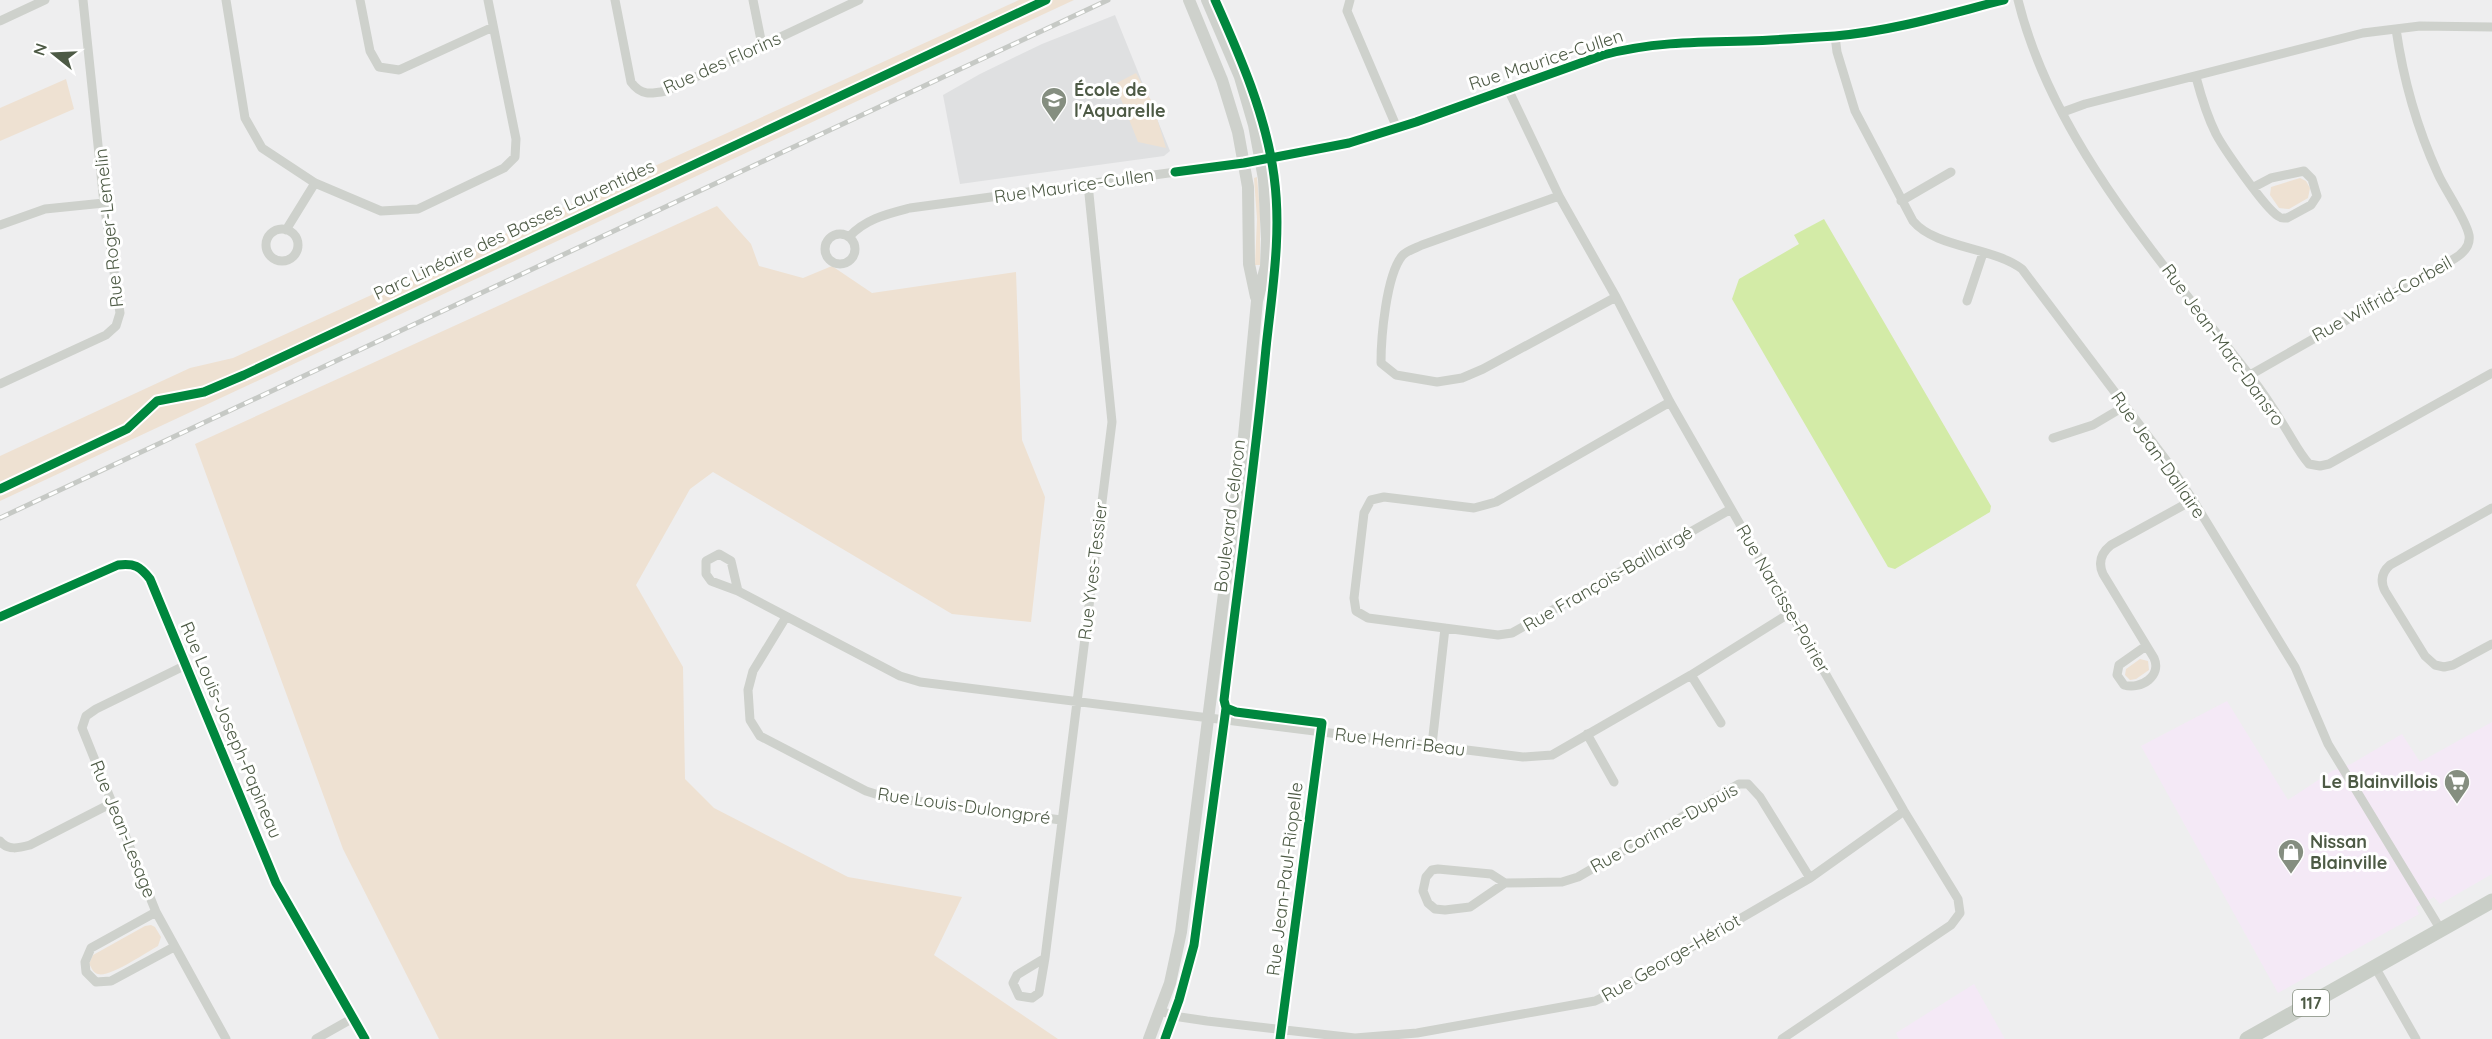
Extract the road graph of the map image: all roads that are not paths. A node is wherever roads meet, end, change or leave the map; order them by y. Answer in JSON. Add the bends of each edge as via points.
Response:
{"nodes":[{"id":1,"x":45,"y":0,"type":"edge"},
{"id":2,"x":83,"y":0,"type":"edge"},
{"id":3,"x":226,"y":0,"type":"edge"},
{"id":4,"x":360,"y":0,"type":"edge"},
{"id":5,"x":488,"y":0,"type":"edge"},
{"id":6,"x":615,"y":0,"type":"edge"},
{"id":7,"x":753,"y":0,"type":"edge"},
{"id":8,"x":858,"y":0,"type":"edge"},
{"id":9,"x":1189,"y":0,"type":"edge"},
{"id":10,"x":1208,"y":0,"type":"edge"},
{"id":11,"x":1350,"y":0,"type":"edge"},
{"id":12,"x":2004,"y":0,"type":"edge"},
{"id":13,"x":2018,"y":0,"type":"edge"},
{"id":14,"x":0,"y":21,"type":"edge"},
{"id":15,"x":493,"y":27,"type":"junction"},
{"id":16,"x":2492,"y":27,"type":"edge"},
{"id":17,"x":2396,"y":29,"type":"junction"},
{"id":18,"x":1835,"y":36,"type":"junction"},
{"id":19,"x":762,"y":45,"type":"junction"},
{"id":20,"x":2196,"y":76,"type":"junction"},
{"id":21,"x":1508,"y":89,"type":"junction"},
{"id":22,"x":2063,"y":112,"type":"junction"},
{"id":23,"x":1397,"y":128,"type":"junction"},
{"id":24,"x":1262,"y":160,"type":"junction"},
{"id":25,"x":1244,"y":163,"type":"junction"},
{"id":26,"x":1951,"y":172,"type":"dead end"},
{"id":27,"x":315,"y":183,"type":"junction"},
{"id":28,"x":1088,"y":184,"type":"junction"},
{"id":29,"x":2254,"y":187,"type":"junction"},
{"id":30,"x":1559,"y":196,"type":"junction"},
{"id":31,"x":1901,"y":201,"type":"junction"},
{"id":32,"x":104,"y":203,"type":"junction"},
{"id":33,"x":0,"y":225,"type":"edge"},
{"id":34,"x":286,"y":230,"type":"dead end"},
{"id":35,"x":849,"y":237,"type":"dead end"},
{"id":36,"x":1983,"y":253,"type":"junction"},
{"id":37,"x":1616,"y":297,"type":"junction"},
{"id":38,"x":1257,"y":301,"type":"junction"},
{"id":39,"x":1967,"y":301,"type":"dead end"},
{"id":40,"x":2492,"y":373,"type":"edge"},
{"id":41,"x":2250,"y":375,"type":"junction"},
{"id":42,"x":0,"y":384,"type":"edge"},
{"id":43,"x":1670,"y":402,"type":"junction"},
{"id":44,"x":2125,"y":406,"type":"junction"},
{"id":45,"x":2053,"y":438,"type":"dead end"},
{"id":46,"x":2193,"y":500,"type":"junction"},
{"id":47,"x":2492,"y":508,"type":"edge"},
{"id":48,"x":1731,"y":509,"type":"junction"},
{"id":49,"x":738,"y":591,"type":"dead end"},
{"id":50,"x":1790,"y":613,"type":"junction"},
{"id":51,"x":0,"y":617,"type":"edge"},
{"id":52,"x":786,"y":617,"type":"junction"},
{"id":53,"x":1445,"y":628,"type":"junction"},
{"id":54,"x":2492,"y":644,"type":"edge"},
{"id":55,"x":2146,"y":646,"type":"junction"},
{"id":56,"x":186,"y":665,"type":"junction"},
{"id":57,"x":1691,"y":675,"type":"junction"},
{"id":58,"x":1077,"y":701,"type":"junction"},
{"id":59,"x":1208,"y":718,"type":"junction"},
{"id":60,"x":1721,"y":723,"type":"dead end"},
{"id":61,"x":1320,"y":732,"type":"junction"},
{"id":62,"x":1587,"y":734,"type":"junction"},
{"id":63,"x":1432,"y":745,"type":"junction"},
{"id":64,"x":1614,"y":782,"type":"dead end"},
{"id":65,"x":112,"y":803,"type":"junction"},
{"id":66,"x":1904,"y":811,"type":"junction"},
{"id":67,"x":1061,"y":820,"type":"junction"},
{"id":68,"x":0,"y":841,"type":"edge"},
{"id":69,"x":1810,"y":878,"type":"junction"},
{"id":70,"x":1505,"y":884,"type":"junction"},
{"id":71,"x":2492,"y":901,"type":"edge"},
{"id":72,"x":156,"y":912,"type":"junction"},
{"id":73,"x":2441,"y":930,"type":"junction"},
{"id":74,"x":174,"y":947,"type":"junction"},
{"id":75,"x":1045,"y":958,"type":"junction"},
{"id":76,"x":2375,"y":967,"type":"junction"},
{"id":77,"x":1160,"y":1011,"type":"junction"},
{"id":78,"x":353,"y":1018,"type":"junction"},
{"id":79,"x":1281,"y":1035,"type":"edge"},
{"id":80,"x":1417,"y":1036,"type":"edge"},
{"id":81,"x":226,"y":1039,"type":"edge"},
{"id":82,"x":316,"y":1039,"type":"edge"},
{"id":83,"x":365,"y":1039,"type":"edge"},
{"id":84,"x":1149,"y":1039,"type":"edge"},
{"id":85,"x":1782,"y":1039,"type":"edge"},
{"id":86,"x":2247,"y":1039,"type":"edge"},
{"id":87,"x":2416,"y":1039,"type":"edge"}],
"edges":[{"from":1,"to":14,"type":"street"},
{"from":2,"to":32,"type":"street","name":"Rue Roger-Lemelin"},
{"from":3,"to":27,"type":"street","via":[[245,117],[262,148]]},
{"from":4,"to":15,"type":"street","via":[[370,51],[379,67],[399,70]]},
{"from":5,"to":15,"type":"street"},
{"from":6,"to":19,"type":"street","name":"Rue des Florins","via":[[631,82],[637,91],[666,91]]},
{"from":7,"to":19,"type":"street"},
{"from":8,"to":19,"type":"street","name":"Rue des Florins"},
{"from":9,"to":25,"type":"street","name":"Boulevard Céloron","via":[[1227,93]]},
{"from":10,"to":24,"type":"street","name":"Boulevard Céloron","via":[[1243,87]]},
{"from":11,"to":23,"type":"street","via":[[1347,11]]},
{"from":12,"to":18,"type":"street","name":"Rue Maurice-Cullen","via":[[1899,27]]},
{"from":13,"to":22,"type":"street","name":"Rue Jean-Marc-Dansro","via":[[2035,56]]},
{"from":15,"to":27,"type":"street","via":[[516,139],[515,157],[504,168],[418,209],[381,211]]},
{"from":16,"to":17,"type":"street","via":[[2440,25]]},
{"from":17,"to":20,"type":"street","via":[[2338,39]]},
{"from":17,"to":41,"type":"street","name":"Rue Wilfrid-Corbeil","via":[[2419,127],[2468,232],[2468,244],[2452,260]]},
{"from":18,"to":21,"type":"street","name":"Rue Maurice-Cullen","via":[[1643,45]]},
{"from":18,"to":31,"type":"street","name":"Rue Jean-Dallaire","via":[[1849,95]]},
{"from":20,"to":22,"type":"street"},
{"from":20,"to":29,"type":"street","via":[[2217,135]]},
{"from":21,"to":23,"type":"street","name":"Rue Maurice-Cullen"},
{"from":21,"to":30,"type":"street","name":"Rue Narcisse-Poirier"},
{"from":22,"to":41,"type":"street","name":"Rue Jean-Marc-Dansro","via":[[2115,199]]},
{"from":23,"to":24,"type":"street","name":"Rue Maurice-Cullen","via":[[1333,147]]},
{"from":24,"to":25,"type":"street","name":"Rue Maurice-Cullen"},
{"from":24,"to":38,"type":"street","name":"Boulevard Céloron","via":[[1266,253]]},
{"from":25,"to":28,"type":"street","name":"Rue Maurice-Cullen"},
{"from":25,"to":38,"type":"street","name":"Boulevard Céloron","via":[[1250,210],[1249,264]]},
{"from":26,"to":31,"type":"street"},
{"from":27,"to":34,"type":"street"},
{"from":28,"to":35,"type":"street","name":"Rue Maurice-Cullen","via":[[910,208],[882,215],[859,226]]},
{"from":28,"to":58,"type":"street","name":"Rue Yves-Tessier","via":[[1112,422]]},
{"from":29,"to":29,"type":"street","via":[[2271,178],[2304,171],[2317,193],[2311,205],[2284,218],[2274,212]]},
{"from":30,"to":37,"type":"street","name":"Rue Narcisse-Poirier"},
{"from":30,"to":37,"type":"street","via":[[1403,255],[1392,274],[1381,363],[1396,375],[1437,381],[1462,378]]},
{"from":31,"to":36,"type":"street","name":"Rue Jean-Dallaire","via":[[1925,232]]},
{"from":32,"to":33,"type":"street","via":[[45,209]]},
{"from":32,"to":42,"type":"street","name":"Rue Roger-Lemelin","via":[[119,296],[116,326],[106,335]]},
{"from":36,"to":39,"type":"street"},
{"from":36,"to":44,"type":"street","name":"Rue Jean-Dallaire","via":[[2022,269]]},
{"from":37,"to":43,"type":"street","name":"Rue Narcisse-Poirier"},
{"from":38,"to":59,"type":"street","name":"Boulevard Céloron"},
{"from":40,"to":41,"type":"street","name":"Rue Jean-Marc-Dansro","via":[[2320,466],[2304,458]]},
{"from":43,"to":48,"type":"street","name":"Rue Narcisse-Poirier"},
{"from":43,"to":53,"type":"street","name":"Rue François-Baillairgé","via":[[1483,507],[1384,497],[1371,500],[1365,513],[1354,598],[1356,611],[1368,618]]},
{"from":44,"to":45,"type":"street","via":[[2094,425]]},
{"from":44,"to":46,"type":"street","name":"Rue Jean-Dallaire"},
{"from":46,"to":55,"type":"street","via":[[2111,545],[2102,557],[2103,574]]},
{"from":46,"to":73,"type":"street","name":"Rue Jean-Dallaire","via":[[2298,673],[2328,744]]},
{"from":47,"to":54,"type":"street","via":[[2390,565],[2382,582],[2432,663],[2449,667]]},
{"from":48,"to":50,"type":"street","name":"Rue Narcisse-Poirier"},
{"from":48,"to":53,"type":"street","name":"Rue François-Baillairgé","via":[[1512,633],[1498,635]]},
{"from":49,"to":52,"type":"street"},
{"from":50,"to":57,"type":"street","name":"Rue Henri-Beau"},
{"from":50,"to":66,"type":"street","name":"Rue Narcisse-Poirier"},
{"from":51,"to":56,"type":"street","name":"Rue Louis-Joseph-Papineau","via":[[118,565],[140,566],[150,579]]},
{"from":52,"to":58,"type":"street","via":[[900,676],[920,682]]},
{"from":52,"to":67,"type":"street","name":"Rue Louis-Dulongpré","via":[[753,671],[748,690],[750,720],[760,736],[885,797]]},
{"from":53,"to":63,"type":"street"},
{"from":55,"to":55,"type":"street","via":[[2119,665],[2117,675],[2124,685],[2138,686],[2155,673],[2155,661]]},
{"from":56,"to":65,"type":"street","name":"Rue Jean-Lesage","via":[[86,716],[82,728]]},
{"from":56,"to":78,"type":"street","name":"Rue Louis-Joseph-Papineau","via":[[276,883]]},
{"from":57,"to":60,"type":"street"},
{"from":57,"to":62,"type":"street","name":"Rue Henri-Beau"},
{"from":58,"to":59,"type":"street"},
{"from":58,"to":67,"type":"street","name":"Rue Yves-Tessier"},
{"from":59,"to":61,"type":"street","name":"Rue Henri-Beau"},
{"from":59,"to":77,"type":"street","name":"Boulevard Céloron","via":[[1181,932]]},
{"from":61,"to":63,"type":"street","name":"Rue Henri-Beau"},
{"from":61,"to":79,"type":"street","name":"Rue Jean-Paul-Riopelle"},
{"from":62,"to":63,"type":"street","name":"Rue Henri-Beau","via":[[1552,755],[1523,757]]},
{"from":62,"to":64,"type":"street"},
{"from":65,"to":68,"type":"street","via":[[30,845],[17,849]]},
{"from":65,"to":72,"type":"street","name":"Rue Jean-Lesage"},
{"from":66,"to":69,"type":"street","name":"Rue George-Hériot"},
{"from":66,"to":85,"type":"street","name":"Rue Narcisse-Poirier","via":[[1958,899],[1960,914],[1951,925]]},
{"from":67,"to":75,"type":"street","name":"Rue Yves-Tessier"},
{"from":69,"to":70,"type":"street","name":"Rue Corinne-Dupuis","via":[[1760,797],[1748,784],[1739,784],[1578,877],[1562,882]]},
{"from":69,"to":80,"type":"street","name":"Rue George-Hériot","via":[[1595,1001]]},
{"from":70,"to":70,"type":"street","name":"Rue Corinne-Dupuis","via":[[1491,874],[1438,869],[1426,878],[1423,891],[1435,909],[1456,909],[1470,907]]},
{"from":71,"to":73,"type":"main road","number":"117"},
{"from":72,"to":74,"type":"street","name":"Rue Jean-Lesage"},
{"from":72,"to":74,"type":"street","via":[[91,948],[85,962],[86,972],[96,982],[111,981]]},
{"from":73,"to":76,"type":"main road","number":"117"},
{"from":74,"to":81,"type":"street","name":"Rue Jean-Lesage"},
{"from":75,"to":75,"type":"street","name":"Rue Yves-Tessier","via":[[1014,979],[1019,996],[1032,998],[1040,993]]},
{"from":76,"to":86,"type":"main road","number":"117"},
{"from":76,"to":87,"type":"street"},
{"from":77,"to":79,"type":"street","name":"Rue George-Hériot"},
{"from":77,"to":84,"type":"street","name":"Boulevard Céloron"},
{"from":78,"to":82,"type":"street"},
{"from":78,"to":83,"type":"street","name":"Rue Louis-Joseph-Papineau"},
{"from":79,"to":80,"type":"street","name":"Rue George-Hériot"}]}
